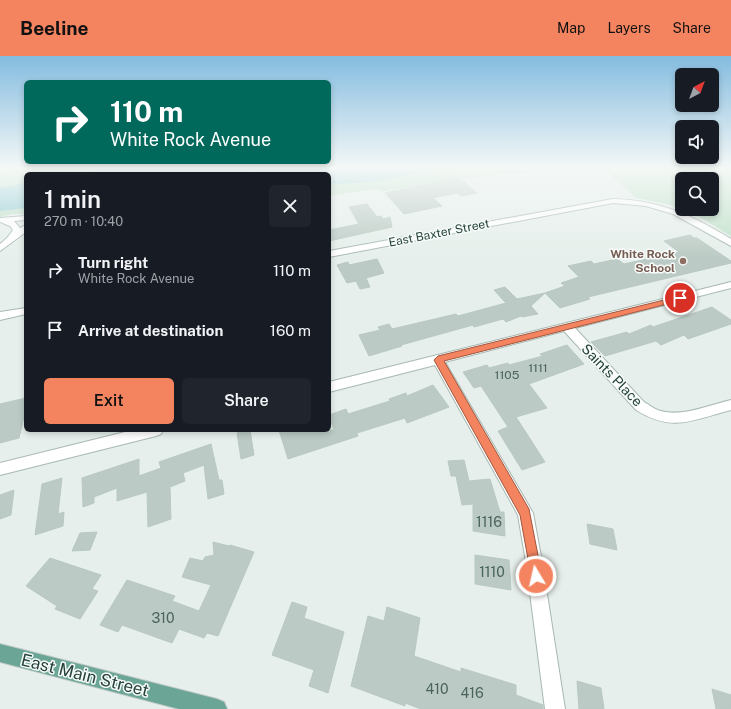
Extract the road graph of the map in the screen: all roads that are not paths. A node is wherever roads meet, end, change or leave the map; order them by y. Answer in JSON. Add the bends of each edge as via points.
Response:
{"nodes":[{"id":1,"x":24,"y":218,"type":"edge"},
{"id":2,"x":1,"y":221,"type":"edge"},
{"id":3,"x":24,"y":229,"type":"edge"},
{"id":4,"x":11,"y":239,"type":"junction"},
{"id":5,"x":730,"y":242,"type":"edge"},
{"id":6,"x":0,"y":248,"type":"edge"},
{"id":7,"x":331,"y":254,"type":"edge"},
{"id":8,"x":731,"y":285,"type":"edge"},
{"id":9,"x":24,"y":311,"type":"edge"},
{"id":10,"x":0,"y":316,"type":"edge"},
{"id":11,"x":567,"y":327,"type":"junction"},
{"id":12,"x":438,"y":360,"type":"junction"},
{"id":13,"x":331,"y":387,"type":"edge"},
{"id":14,"x":731,"y":405,"type":"edge"},
{"id":15,"x":148,"y":432,"type":"edge"},
{"id":16,"x":0,"y":469,"type":"edge"},
{"id":17,"x":0,"y":653,"type":"edge"},
{"id":18,"x":217,"y":709,"type":"edge"},
{"id":19,"x":555,"y":709,"type":"edge"}],
"edges":[{"from":1,"to":2,"type":"street"},
{"from":2,"to":4,"type":"street","via":[[12,223],[16,227]]},
{"from":3,"to":4,"type":"street"},
{"from":4,"to":6,"type":"street"},
{"from":5,"to":7,"type":"street","name":"East Baxter Street","via":[[674,211],[642,203],[613,201]]},
{"from":8,"to":11,"type":"street"},
{"from":9,"to":10,"type":"street"},
{"from":11,"to":12,"type":"street"},
{"from":11,"to":14,"type":"street","name":"Saints Place","via":[[640,406],[654,414],[662,417],[684,417]]},
{"from":12,"to":13,"type":"street"},
{"from":12,"to":19,"type":"street","via":[[525,513]]},
{"from":15,"to":16,"type":"street"},
{"from":17,"to":18,"type":"main road","name":"East Main Street"}]}
